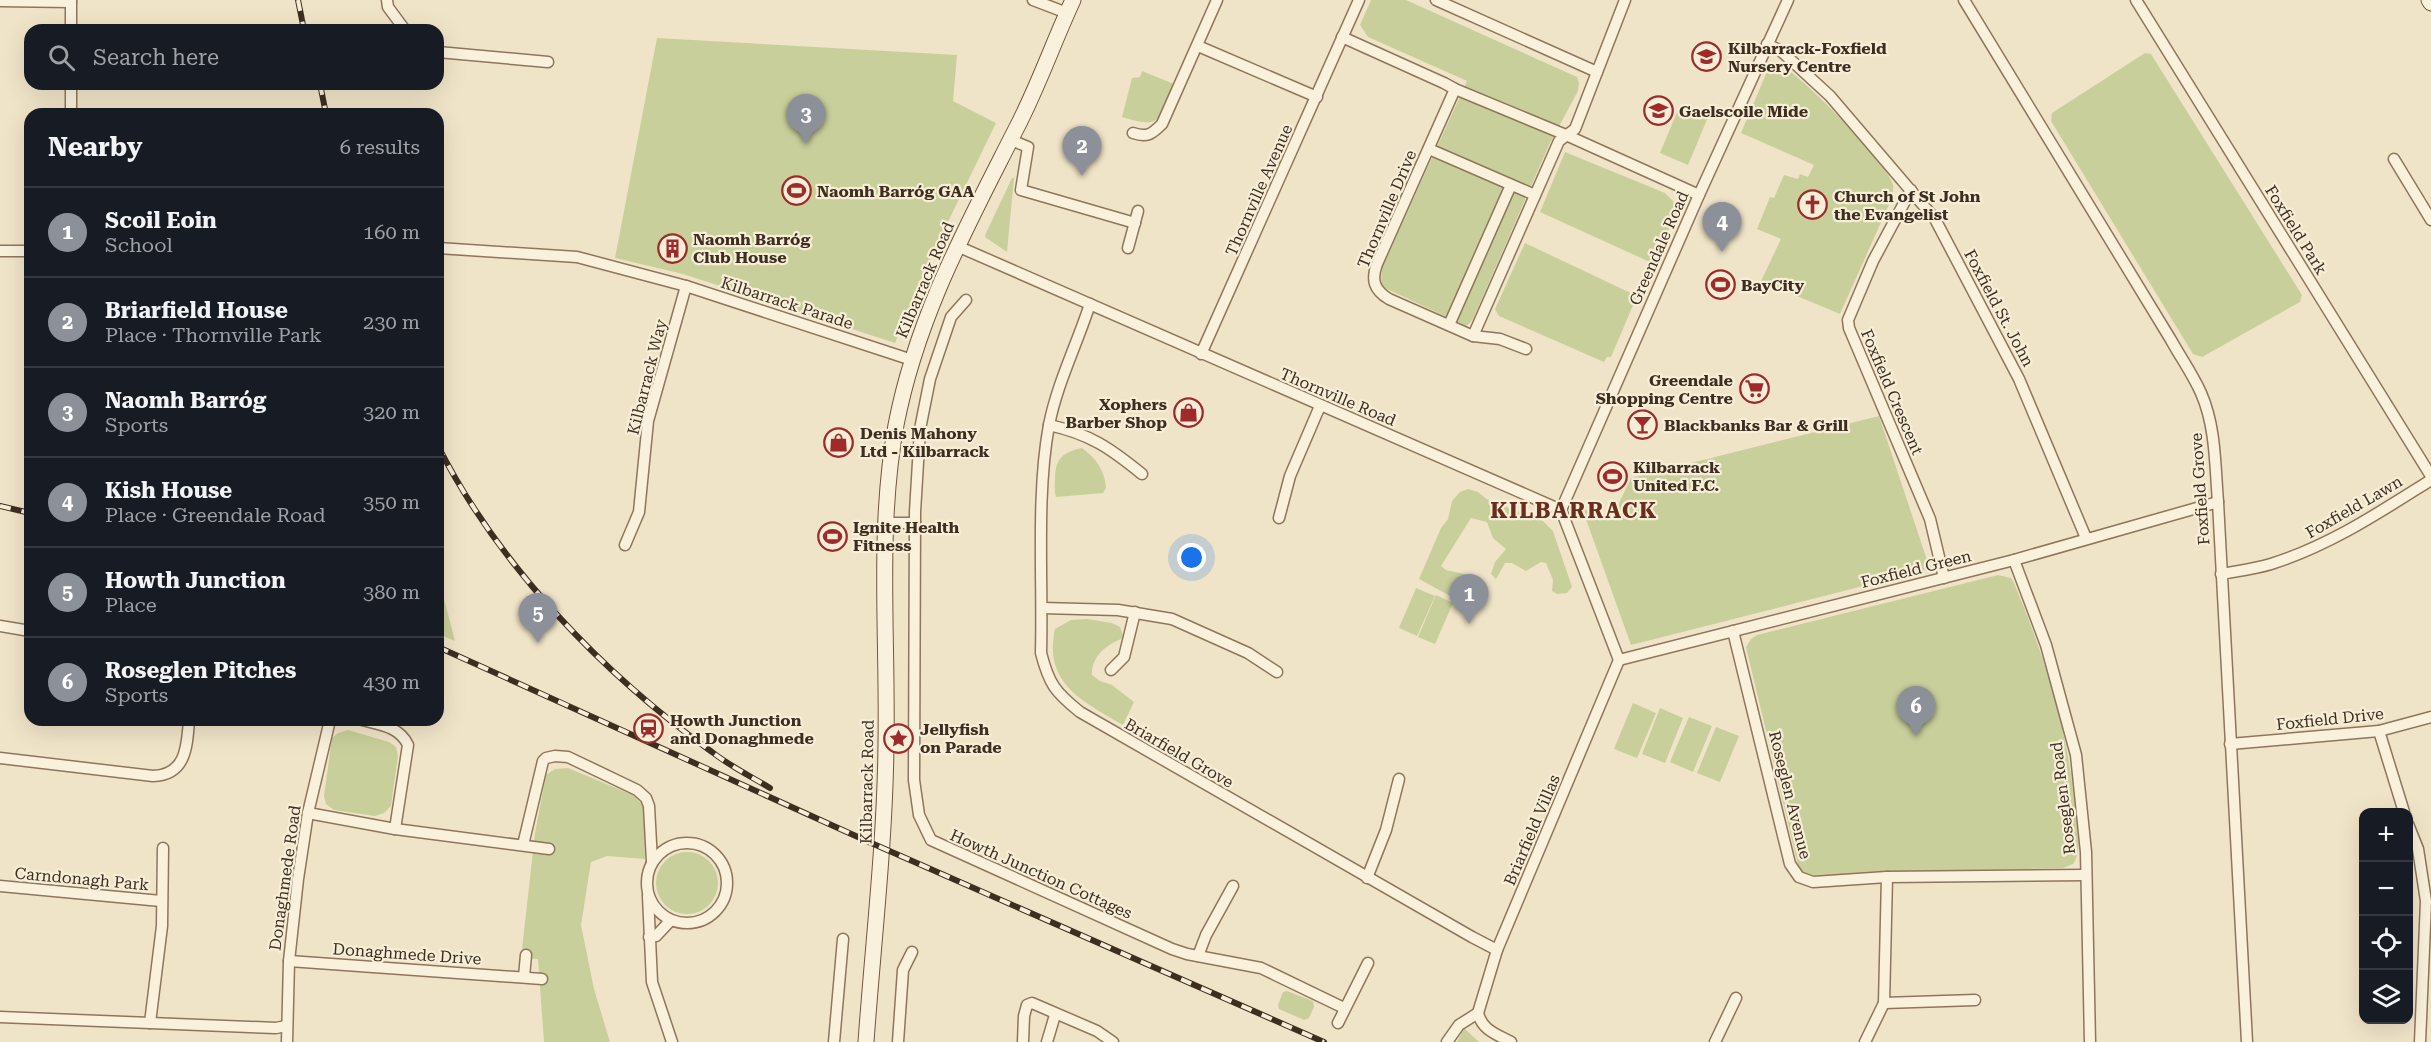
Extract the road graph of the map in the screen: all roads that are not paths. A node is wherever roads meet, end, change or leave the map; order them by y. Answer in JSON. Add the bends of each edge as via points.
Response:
{"nodes":[{"id":1,"x":387,"y":0,"type":"edge"},
{"id":2,"x":1033,"y":0,"type":"edge"},
{"id":3,"x":1217,"y":0,"type":"edge"},
{"id":4,"x":1359,"y":0,"type":"edge"},
{"id":5,"x":1436,"y":0,"type":"edge"},
{"id":6,"x":1625,"y":0,"type":"edge"},
{"id":7,"x":1788,"y":0,"type":"edge"},
{"id":8,"x":1964,"y":0,"type":"edge"},
{"id":9,"x":2136,"y":0,"type":"edge"},
{"id":10,"x":0,"y":1,"type":"edge"},
{"id":11,"x":71,"y":1,"type":"edge"},
{"id":12,"x":1070,"y":7,"type":"edge"},
{"id":13,"x":71,"y":24,"type":"edge"},
{"id":14,"x":400,"y":24,"type":"edge"},
{"id":15,"x":1342,"y":37,"type":"junction"},
{"id":16,"x":1767,"y":44,"type":"junction"},
{"id":17,"x":1198,"y":46,"type":"junction"},
{"id":18,"x":444,"y":53,"type":"edge"},
{"id":19,"x":548,"y":62,"type":"dead end"},
{"id":20,"x":1597,"y":72,"type":"junction"},
{"id":21,"x":1455,"y":89,"type":"junction"},
{"id":22,"x":71,"y":90,"type":"edge"},
{"id":23,"x":1317,"y":97,"type":"junction"},
{"id":24,"x":71,"y":108,"type":"edge"},
{"id":25,"x":1133,"y":133,"type":"dead end"},
{"id":26,"x":1566,"y":135,"type":"junction"},
{"id":27,"x":1011,"y":140,"type":"junction"},
{"id":28,"x":1429,"y":149,"type":"junction"},
{"id":29,"x":2394,"y":159,"type":"dead end"},
{"id":30,"x":1512,"y":185,"type":"junction"},
{"id":31,"x":1911,"y":190,"type":"junction"},
{"id":32,"x":1535,"y":195,"type":"junction"},
{"id":33,"x":1699,"y":195,"type":"junction"},
{"id":34,"x":1138,"y":211,"type":"dead end"},
{"id":35,"x":2431,"y":218,"type":"edge"},
{"id":36,"x":1135,"y":224,"type":"junction"},
{"id":37,"x":957,"y":246,"type":"junction"},
{"id":38,"x":444,"y":248,"type":"edge"},
{"id":39,"x":1128,"y":248,"type":"dead end"},
{"id":40,"x":0,"y":251,"type":"edge"},
{"id":41,"x":24,"y":251,"type":"edge"},
{"id":42,"x":686,"y":286,"type":"junction"},
{"id":43,"x":966,"y":300,"type":"dead end"},
{"id":44,"x":1090,"y":304,"type":"junction"},
{"id":45,"x":1449,"y":325,"type":"junction"},
{"id":46,"x":1473,"y":336,"type":"junction"},
{"id":47,"x":1526,"y":349,"type":"dead end"},
{"id":48,"x":1201,"y":354,"type":"junction"},
{"id":49,"x":912,"y":360,"type":"junction"},
{"id":50,"x":1320,"y":406,"type":"junction"},
{"id":51,"x":1049,"y":425,"type":"junction"},
{"id":52,"x":1142,"y":474,"type":"dead end"},
{"id":53,"x":2431,"y":478,"type":"edge"},
{"id":54,"x":2218,"y":502,"type":"junction"},
{"id":55,"x":1560,"y":510,"type":"junction"},
{"id":56,"x":1279,"y":518,"type":"dead end"},
{"id":57,"x":886,"y":523,"type":"junction"},
{"id":58,"x":915,"y":523,"type":"junction"},
{"id":59,"x":2086,"y":538,"type":"junction"},
{"id":60,"x":625,"y":545,"type":"dead end"},
{"id":61,"x":2014,"y":560,"type":"junction"},
{"id":62,"x":2221,"y":574,"type":"junction"},
{"id":63,"x":1944,"y":578,"type":"junction"},
{"id":64,"x":1042,"y":608,"type":"junction"},
{"id":65,"x":1135,"y":612,"type":"junction"},
{"id":66,"x":0,"y":626,"type":"edge"},
{"id":67,"x":24,"y":630,"type":"edge"},
{"id":68,"x":1733,"y":631,"type":"junction"},
{"id":69,"x":1619,"y":660,"type":"junction"},
{"id":70,"x":1111,"y":670,"type":"dead end"},
{"id":71,"x":1277,"y":672,"type":"dead end"},
{"id":72,"x":2431,"y":717,"type":"edge"},
{"id":73,"x":188,"y":726,"type":"edge"},
{"id":74,"x":329,"y":726,"type":"edge"},
{"id":75,"x":382,"y":726,"type":"edge"},
{"id":76,"x":2379,"y":731,"type":"junction"},
{"id":77,"x":2230,"y":744,"type":"junction"},
{"id":78,"x":0,"y":758,"type":"edge"},
{"id":79,"x":1399,"y":779,"type":"dead end"},
{"id":80,"x":2402,"y":808,"type":"edge"},
{"id":81,"x":308,"y":813,"type":"junction"},
{"id":82,"x":395,"y":830,"type":"junction"},
{"id":83,"x":2413,"y":835,"type":"edge"},
{"id":84,"x":523,"y":845,"type":"junction"},
{"id":85,"x":163,"y":848,"type":"dead end"},
{"id":86,"x":549,"y":849,"type":"dead end"},
{"id":87,"x":652,"y":862,"type":"junction"},
{"id":88,"x":2086,"y":875,"type":"junction"},
{"id":89,"x":1887,"y":877,"type":"junction"},
{"id":90,"x":1367,"y":878,"type":"junction"},
{"id":91,"x":0,"y":886,"type":"edge"},
{"id":92,"x":1233,"y":886,"type":"dead end"},
{"id":93,"x":648,"y":890,"type":"junction"},
{"id":94,"x":161,"y":901,"type":"junction"},
{"id":95,"x":671,"y":920,"type":"junction"},
{"id":96,"x":649,"y":937,"type":"junction"},
{"id":97,"x":843,"y":939,"type":"dead end"},
{"id":98,"x":1497,"y":950,"type":"junction"},
{"id":99,"x":912,"y":952,"type":"dead end"},
{"id":100,"x":526,"y":956,"type":"dead end"},
{"id":101,"x":1198,"y":956,"type":"junction"},
{"id":102,"x":289,"y":961,"type":"junction"},
{"id":103,"x":1368,"y":963,"type":"dead end"},
{"id":104,"x":524,"y":977,"type":"junction"},
{"id":105,"x":542,"y":979,"type":"dead end"},
{"id":106,"x":1736,"y":998,"type":"dead end"},
{"id":107,"x":1976,"y":1000,"type":"dead end"},
{"id":108,"x":1884,"y":1004,"type":"junction"},
{"id":109,"x":1344,"y":1008,"type":"junction"},
{"id":110,"x":1478,"y":1013,"type":"junction"},
{"id":111,"x":1055,"y":1015,"type":"junction"},
{"id":112,"x":0,"y":1017,"type":"edge"},
{"id":113,"x":150,"y":1023,"type":"junction"},
{"id":114,"x":1338,"y":1023,"type":"dead end"},
{"id":115,"x":286,"y":1026,"type":"junction"},
{"id":116,"x":287,"y":1042,"type":"edge"},
{"id":117,"x":672,"y":1042,"type":"edge"},
{"id":118,"x":834,"y":1042,"type":"edge"},
{"id":119,"x":866,"y":1042,"type":"edge"},
{"id":120,"x":898,"y":1042,"type":"edge"},
{"id":121,"x":1023,"y":1042,"type":"edge"},
{"id":122,"x":1047,"y":1042,"type":"edge"},
{"id":123,"x":1113,"y":1042,"type":"edge"},
{"id":124,"x":1447,"y":1042,"type":"edge"},
{"id":125,"x":1511,"y":1042,"type":"edge"},
{"id":126,"x":1715,"y":1042,"type":"edge"},
{"id":127,"x":1865,"y":1042,"type":"edge"},
{"id":128,"x":2090,"y":1042,"type":"edge"},
{"id":129,"x":2247,"y":1042,"type":"edge"},
{"id":130,"x":2420,"y":1042,"type":"edge"}],
"edges":[{"from":1,"to":14,"type":"street","via":[[388,8]]},
{"from":2,"to":12,"type":"street"},
{"from":3,"to":17,"type":"street"},
{"from":4,"to":15,"type":"street","name":"Thornville Avenue"},
{"from":5,"to":20,"type":"street"},
{"from":6,"to":20,"type":"street"},
{"from":7,"to":16,"type":"street","name":"Greendale Road"},
{"from":8,"to":54,"type":"street","name":"Foxfield Grove","via":[[2201,392],[2213,439]]},
{"from":9,"to":53,"type":"street","name":"Foxfield Park"},
{"from":10,"to":11,"type":"street"},
{"from":11,"to":13,"type":"street"},
{"from":12,"to":27,"type":"main road","name":"Kilbarrack Road"},
{"from":15,"to":21,"type":"street"},
{"from":15,"to":23,"type":"street","name":"Thornville Avenue"},
{"from":16,"to":31,"type":"street","name":"Foxfield St. John","via":[[1781,51],[1830,96]]},
{"from":16,"to":33,"type":"street","name":"Greendale Road"},
{"from":17,"to":23,"type":"street"},
{"from":17,"to":25,"type":"street","via":[[1162,124],[1152,135]]},
{"from":18,"to":19,"type":"street"},
{"from":20,"to":26,"type":"street","via":[[1575,129]]},
{"from":21,"to":26,"type":"street"},
{"from":21,"to":28,"type":"street","name":"Thornville Drive"},
{"from":22,"to":24,"type":"street"},
{"from":23,"to":48,"type":"street","name":"Thornville Avenue"},
{"from":26,"to":32,"type":"street","via":[[1559,141]]},
{"from":26,"to":33,"type":"street"},
{"from":27,"to":36,"type":"street","via":[[1028,147],[1021,190]]},
{"from":27,"to":37,"type":"main road","name":"Kilbarrack Road"},
{"from":28,"to":30,"type":"street"},
{"from":28,"to":45,"type":"street","name":"Thornville Drive","via":[[1377,264],[1374,284],[1389,299]]},
{"from":29,"to":35,"type":"street"},
{"from":30,"to":32,"type":"street"},
{"from":30,"to":45,"type":"street"},
{"from":31,"to":59,"type":"street","name":"Foxfield St. John","via":[[1935,219],[2019,379]]},
{"from":31,"to":63,"type":"street","name":"Foxfield Crescent","via":[[1873,261],[1848,320],[1930,519]]},
{"from":32,"to":46,"type":"street"},
{"from":33,"to":55,"type":"street","name":"Greendale Road"},
{"from":34,"to":36,"type":"street"},
{"from":36,"to":39,"type":"street"},
{"from":37,"to":44,"type":"street","name":"Thornville Road"},
{"from":37,"to":49,"type":"main road","name":"Kilbarrack Road","via":[[924,321]]},
{"from":38,"to":42,"type":"street","name":"Kilbarrack Parade","via":[[577,257]]},
{"from":40,"to":41,"type":"street"},
{"from":42,"to":49,"type":"street","name":"Kilbarrack Parade"},
{"from":42,"to":60,"type":"street","name":"Kilbarrack Way","via":[[648,421],[639,512]]},
{"from":43,"to":58,"type":"street","via":[[951,317],[930,379],[920,429]]},
{"from":44,"to":48,"type":"street","name":"Thornville Road"},
{"from":44,"to":51,"type":"street","name":"Briarfield Grove"},
{"from":45,"to":46,"type":"street","name":"Thornville Drive"},
{"from":46,"to":47,"type":"street","name":"Thornville Drive","via":[[1500,339]]},
{"from":48,"to":50,"type":"street","name":"Thornville Road"},
{"from":49,"to":57,"type":"main road","name":"Kilbarrack Road","via":[[897,424]]},
{"from":50,"to":55,"type":"street","name":"Thornville Road"},
{"from":50,"to":56,"type":"street","via":[[1290,476]]},
{"from":51,"to":52,"type":"street","via":[[1107,446]]},
{"from":51,"to":64,"type":"street","name":"Briarfield Grove","via":[[1043,495]]},
{"from":53,"to":62,"type":"street","name":"Foxfield Lawn","via":[[2340,536],[2305,553]]},
{"from":54,"to":59,"type":"street","name":"Foxfield Green"},
{"from":54,"to":62,"type":"street","name":"Foxfield Grove"},
{"from":55,"to":69,"type":"street"},
{"from":57,"to":58,"type":"street"},
{"from":57,"to":119,"type":"main road","name":"Kilbarrack Road","via":[[884,831]]},
{"from":58,"to":101,"type":"street","name":"Howth Junction Cottages","via":[[914,780],[919,815],[931,840],[1172,949]]},
{"from":59,"to":61,"type":"street","name":"Foxfield Green"},
{"from":61,"to":63,"type":"street","name":"Foxfield Green"},
{"from":61,"to":88,"type":"street","name":"Roseglen Road","via":[[2046,645],[2076,755]]},
{"from":62,"to":77,"type":"street","name":"Foxfield Grove"},
{"from":63,"to":68,"type":"street","name":"Foxfield Green"},
{"from":64,"to":65,"type":"street"},
{"from":64,"to":90,"type":"street","name":"Briarfield Grove","via":[[1041,653],[1058,695],[1087,716]]},
{"from":65,"to":70,"type":"street","via":[[1124,657]]},
{"from":65,"to":71,"type":"street","via":[[1172,619],[1248,653]]},
{"from":66,"to":67,"type":"street"},
{"from":68,"to":69,"type":"street","name":"Foxfield Green"},
{"from":68,"to":89,"type":"street","name":"Roseglen Avenue","via":[[1794,872],[1812,882]]},
{"from":69,"to":98,"type":"street","name":"Briarfield Villas"},
{"from":72,"to":76,"type":"street","name":"Foxfield Drive"},
{"from":73,"to":78,"type":"street","via":[[181,761],[175,771],[165,776]]},
{"from":74,"to":81,"type":"street","name":"Donaghmede Road"},
{"from":75,"to":82,"type":"street","via":[[404,734],[408,745]]},
{"from":76,"to":77,"type":"street","name":"Foxfield Drive"},
{"from":76,"to":80,"type":"street"},
{"from":77,"to":129,"type":"street","name":"Foxfield Grove"},
{"from":79,"to":90,"type":"street","via":[[1386,830]]},
{"from":81,"to":82,"type":"street"},
{"from":81,"to":102,"type":"street","name":"Donaghmede Road"},
{"from":82,"to":84,"type":"street"},
{"from":83,"to":130,"type":"street","via":[[2426,901]]},
{"from":84,"to":86,"type":"street"},
{"from":84,"to":87,"type":"street","via":[[543,761],[555,756],[568,757],[646,798],[650,806]]},
{"from":85,"to":94,"type":"street","name":"Carndonagh Park"},
{"from":87,"to":93,"type":"street"},
{"from":87,"to":95,"type":"street","via":[[672,845],[692,843],[710,849],[726,870],[728,884],[719,908],[697,922]]},
{"from":88,"to":89,"type":"street","name":"Roseglen Avenue"},
{"from":88,"to":128,"type":"street","name":"Roseglen Road"},
{"from":89,"to":108,"type":"street"},
{"from":90,"to":98,"type":"street","name":"Briarfield Grove"},
{"from":91,"to":94,"type":"street","name":"Carndonagh Park"},
{"from":92,"to":101,"type":"street"},
{"from":93,"to":95,"type":"street","via":[[659,912]]},
{"from":93,"to":96,"type":"street"},
{"from":94,"to":113,"type":"street","name":"Carndonagh Park","via":[[159,958]]},
{"from":95,"to":96,"type":"street","via":[[656,936]]},
{"from":96,"to":117,"type":"street","via":[[652,982]]},
{"from":97,"to":118,"type":"street"},
{"from":98,"to":110,"type":"street","name":"Briarfield Villas"},
{"from":99,"to":120,"type":"street","via":[[903,970]]},
{"from":100,"to":104,"type":"street"},
{"from":101,"to":109,"type":"street","name":"Howth Junction Cottages","via":[[1261,968]]},
{"from":102,"to":104,"type":"street","name":"Donaghmede Drive"},
{"from":102,"to":115,"type":"street","name":"Donaghmede Road"},
{"from":103,"to":109,"type":"street"},
{"from":104,"to":105,"type":"street","name":"Donaghmede Drive"},
{"from":106,"to":126,"type":"street"},
{"from":107,"to":108,"type":"street"},
{"from":108,"to":127,"type":"street"},
{"from":109,"to":114,"type":"street"},
{"from":110,"to":124,"type":"street","via":[[1459,1024]]},
{"from":110,"to":125,"type":"street","via":[[1487,1030]]},
{"from":111,"to":121,"type":"street","via":[[1032,1003],[1027,1005]]},
{"from":111,"to":122,"type":"street"},
{"from":111,"to":123,"type":"street"},
{"from":112,"to":113,"type":"street"},
{"from":113,"to":115,"type":"street"},
{"from":115,"to":116,"type":"street","name":"Donaghmede Road"}]}
